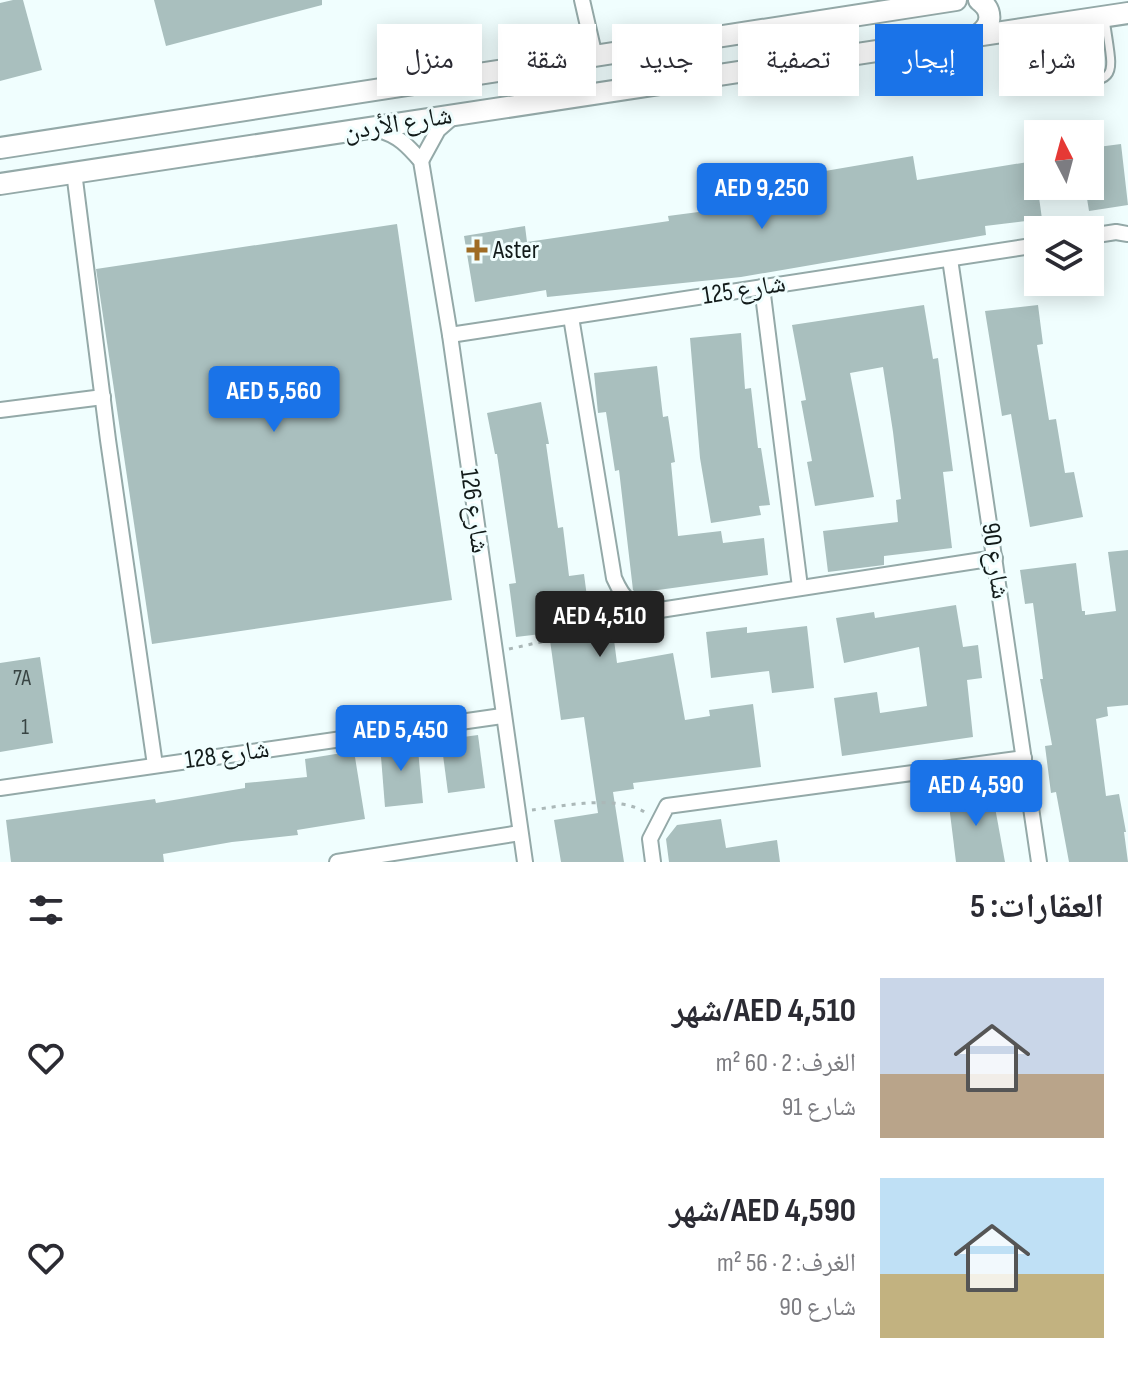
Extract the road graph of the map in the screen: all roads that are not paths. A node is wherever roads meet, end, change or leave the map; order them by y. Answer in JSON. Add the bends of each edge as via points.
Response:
{"nodes":[{"id":1,"x":582,"y":0,"type":"edge"},
{"id":2,"x":956,"y":0,"type":"edge"},
{"id":3,"x":979,"y":0,"type":"edge"},
{"id":4,"x":1128,"y":13,"type":"edge"},
{"id":5,"x":1104,"y":16,"type":"junction"},
{"id":6,"x":587,"y":24,"type":"edge"},
{"id":7,"x":983,"y":31,"type":"edge"},
{"id":8,"x":983,"y":34,"type":"edge"},
{"id":9,"x":875,"y":51,"type":"edge"},
{"id":10,"x":596,"y":57,"type":"edge"},
{"id":11,"x":498,"y":72,"type":"edge"},
{"id":12,"x":1104,"y":79,"type":"edge"},
{"id":13,"x":456,"y":114,"type":"junction"},
{"id":14,"x":370,"y":129,"type":"junction"},
{"id":15,"x":0,"y":148,"type":"edge"},
{"id":16,"x":421,"y":161,"type":"junction"},
{"id":17,"x":74,"y":172,"type":"junction"},
{"id":18,"x":0,"y":184,"type":"edge"},
{"id":19,"x":1104,"y":234,"type":"edge"},
{"id":20,"x":1128,"y":234,"type":"edge"},
{"id":21,"x":1024,"y":247,"type":"edge"},
{"id":22,"x":950,"y":259,"type":"junction"},
{"id":23,"x":762,"y":287,"type":"junction"},
{"id":24,"x":571,"y":317,"type":"junction"},
{"id":25,"x":450,"y":335,"type":"junction"},
{"id":26,"x":103,"y":397,"type":"junction"},
{"id":27,"x":0,"y":410,"type":"edge"},
{"id":28,"x":995,"y":558,"type":"junction"},
{"id":29,"x":800,"y":587,"type":"junction"},
{"id":30,"x":502,"y":716,"type":"junction"},
{"id":31,"x":1024,"y":758,"type":"junction"},
{"id":32,"x":155,"y":765,"type":"junction"},
{"id":33,"x":0,"y":788,"type":"edge"},
{"id":34,"x":520,"y":833,"type":"junction"},
{"id":35,"x":381,"y":858,"type":"edge"},
{"id":36,"x":337,"y":862,"type":"edge"},
{"id":37,"x":525,"y":862,"type":"edge"},
{"id":38,"x":653,"y":862,"type":"edge"},
{"id":39,"x":1039,"y":862,"type":"edge"}],
"edges":[{"from":1,"to":6,"type":"street"},
{"from":2,"to":10,"type":"main road","name":"شارع الأردن"},
{"from":3,"to":7,"type":"main road","via":[[990,16]]},
{"from":4,"to":5,"type":"main road","name":"شارع الأردن"},
{"from":5,"to":8,"type":"main road","name":"شارع الأردن"},
{"from":5,"to":12,"type":"lane","via":[[1112,66]]},
{"from":9,"to":13,"type":"main road","name":"شارع الأردن"},
{"from":11,"to":15,"type":"main road","name":"شارع الأردن"},
{"from":13,"to":14,"type":"main road","name":"شارع الأردن"},
{"from":13,"to":16,"type":"street","via":[[438,130]]},
{"from":14,"to":16,"type":"street","via":[[391,133]]},
{"from":14,"to":17,"type":"main road","name":"شارع الأردن"},
{"from":16,"to":25,"type":"street","name":"شارع 126"},
{"from":17,"to":18,"type":"main road","name":"شارع الأردن"},
{"from":17,"to":26,"type":"street"},
{"from":19,"to":20,"type":"street"},
{"from":21,"to":22,"type":"street","name":"شارع 125"},
{"from":22,"to":23,"type":"street","name":"شارع 125"},
{"from":22,"to":28,"type":"street","name":"شارع 90"},
{"from":23,"to":24,"type":"street","name":"شارع 125"},
{"from":23,"to":29,"type":"street"},
{"from":24,"to":25,"type":"street","name":"شارع 125"},
{"from":24,"to":29,"type":"street","via":[[614,578],[621,594],[632,605],[660,610]]},
{"from":25,"to":30,"type":"street","name":"شارع 126"},
{"from":26,"to":27,"type":"street"},
{"from":26,"to":32,"type":"street"},
{"from":28,"to":29,"type":"street"},
{"from":28,"to":31,"type":"street","name":"شارع 90"},
{"from":30,"to":32,"type":"street","name":"شارع 128"},
{"from":30,"to":34,"type":"street","name":"شارع 126"},
{"from":31,"to":38,"type":"street","via":[[667,806],[650,839]]},
{"from":31,"to":39,"type":"street","name":"شارع 90"},
{"from":32,"to":33,"type":"street","name":"شارع 128"},
{"from":34,"to":35,"type":"street"},
{"from":34,"to":37,"type":"street","name":"شارع 126"},
{"from":35,"to":36,"type":"street"}]}
